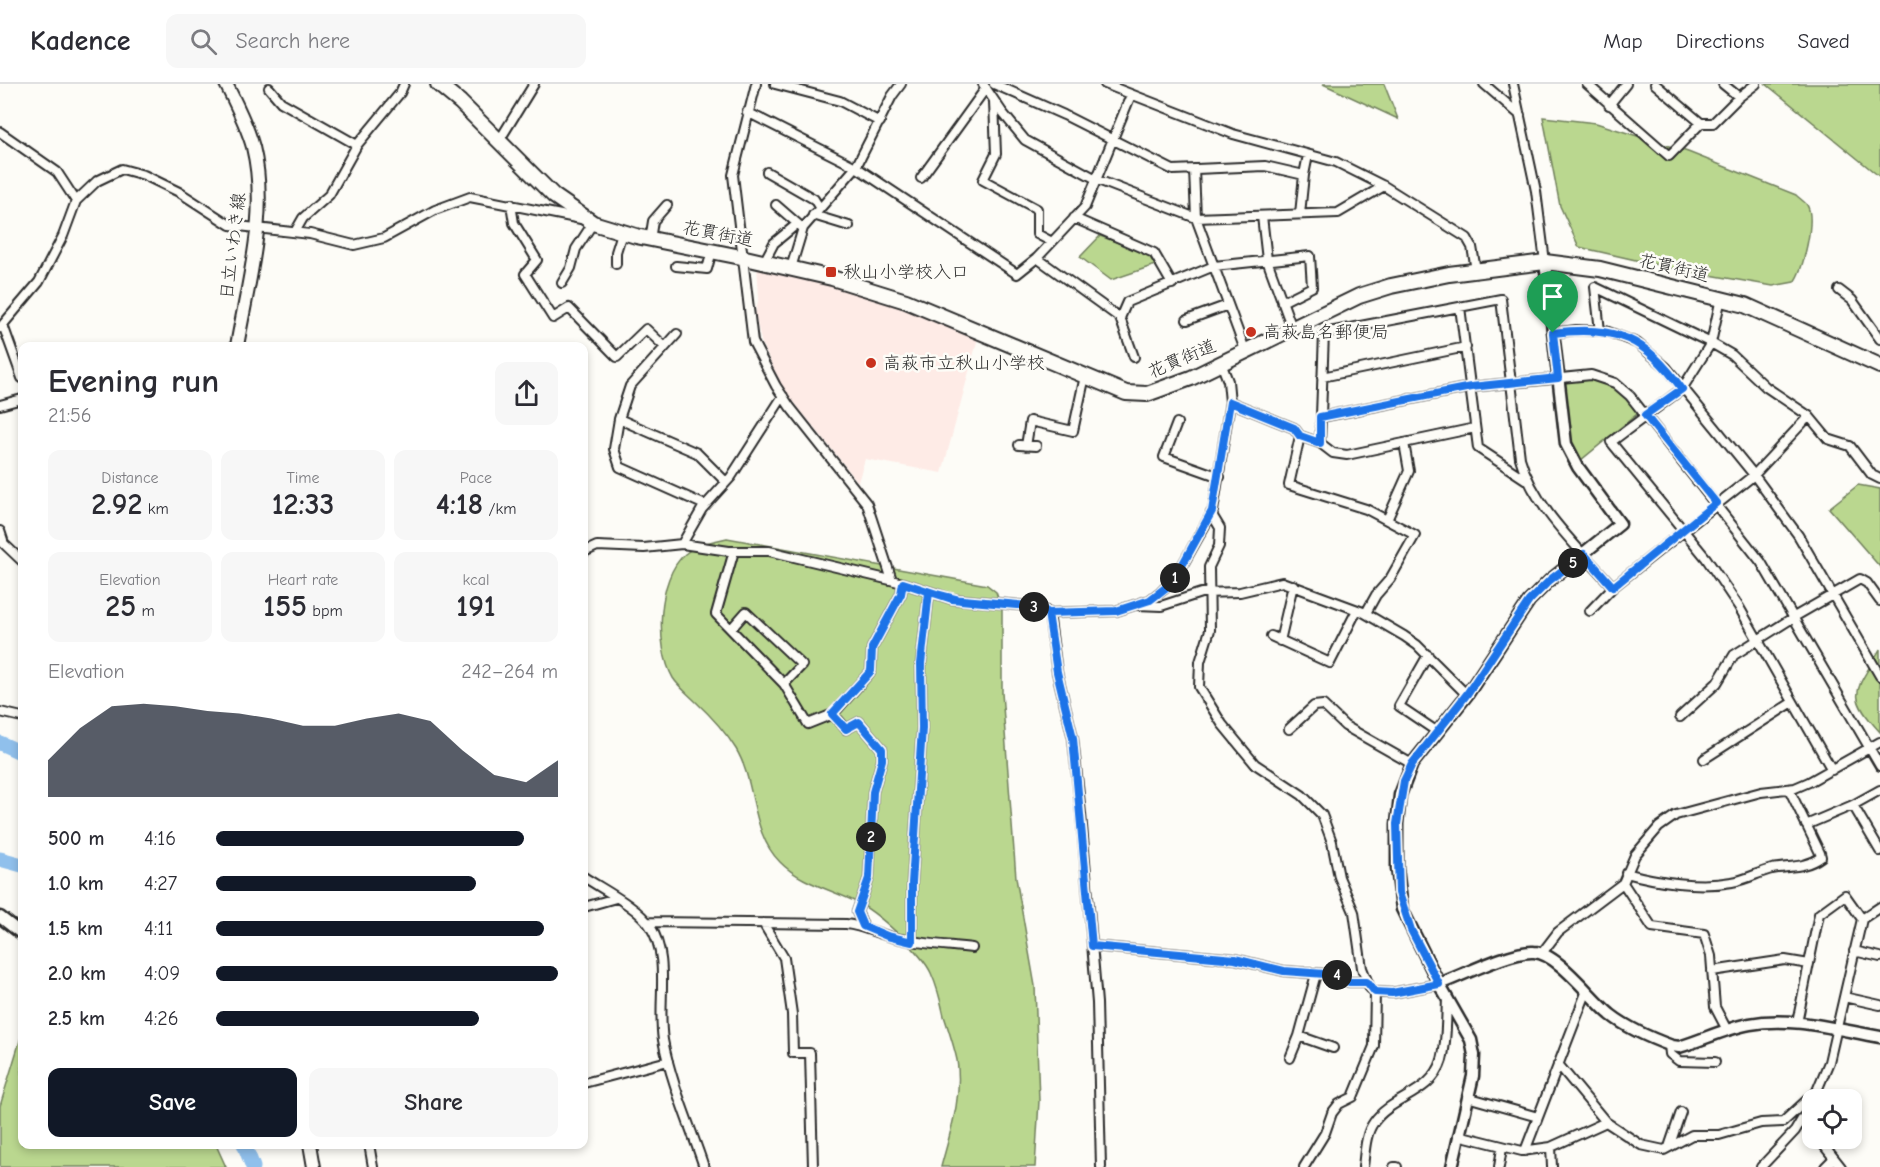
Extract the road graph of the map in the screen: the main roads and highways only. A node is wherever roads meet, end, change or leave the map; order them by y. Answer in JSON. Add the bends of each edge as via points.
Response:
{"nodes":[{"id":1,"x":226,"y":84,"type":"edge"},
{"id":2,"x":438,"y":84,"type":"edge"},
{"id":3,"x":238,"y":342,"type":"edge"},
{"id":4,"x":1880,"y":366,"type":"edge"},
{"id":5,"x":311,"y":1149,"type":"edge"},
{"id":6,"x":314,"y":1167,"type":"edge"}],
"edges":[{"from":1,"to":3,"type":"main road","name":"日立いわき線","via":[[255,159],[259,202]]},
{"from":2,"to":4,"type":"highway","name":"花貫街道","via":[[554,196],[590,222],[650,240],[791,268],[906,301],[1126,393],[1137,395],[1170,386],[1339,304],[1381,289],[1476,270],[1545,262],[1600,269],[1721,298],[1772,316]]},
{"from":5,"to":6,"type":"main road"}]}
